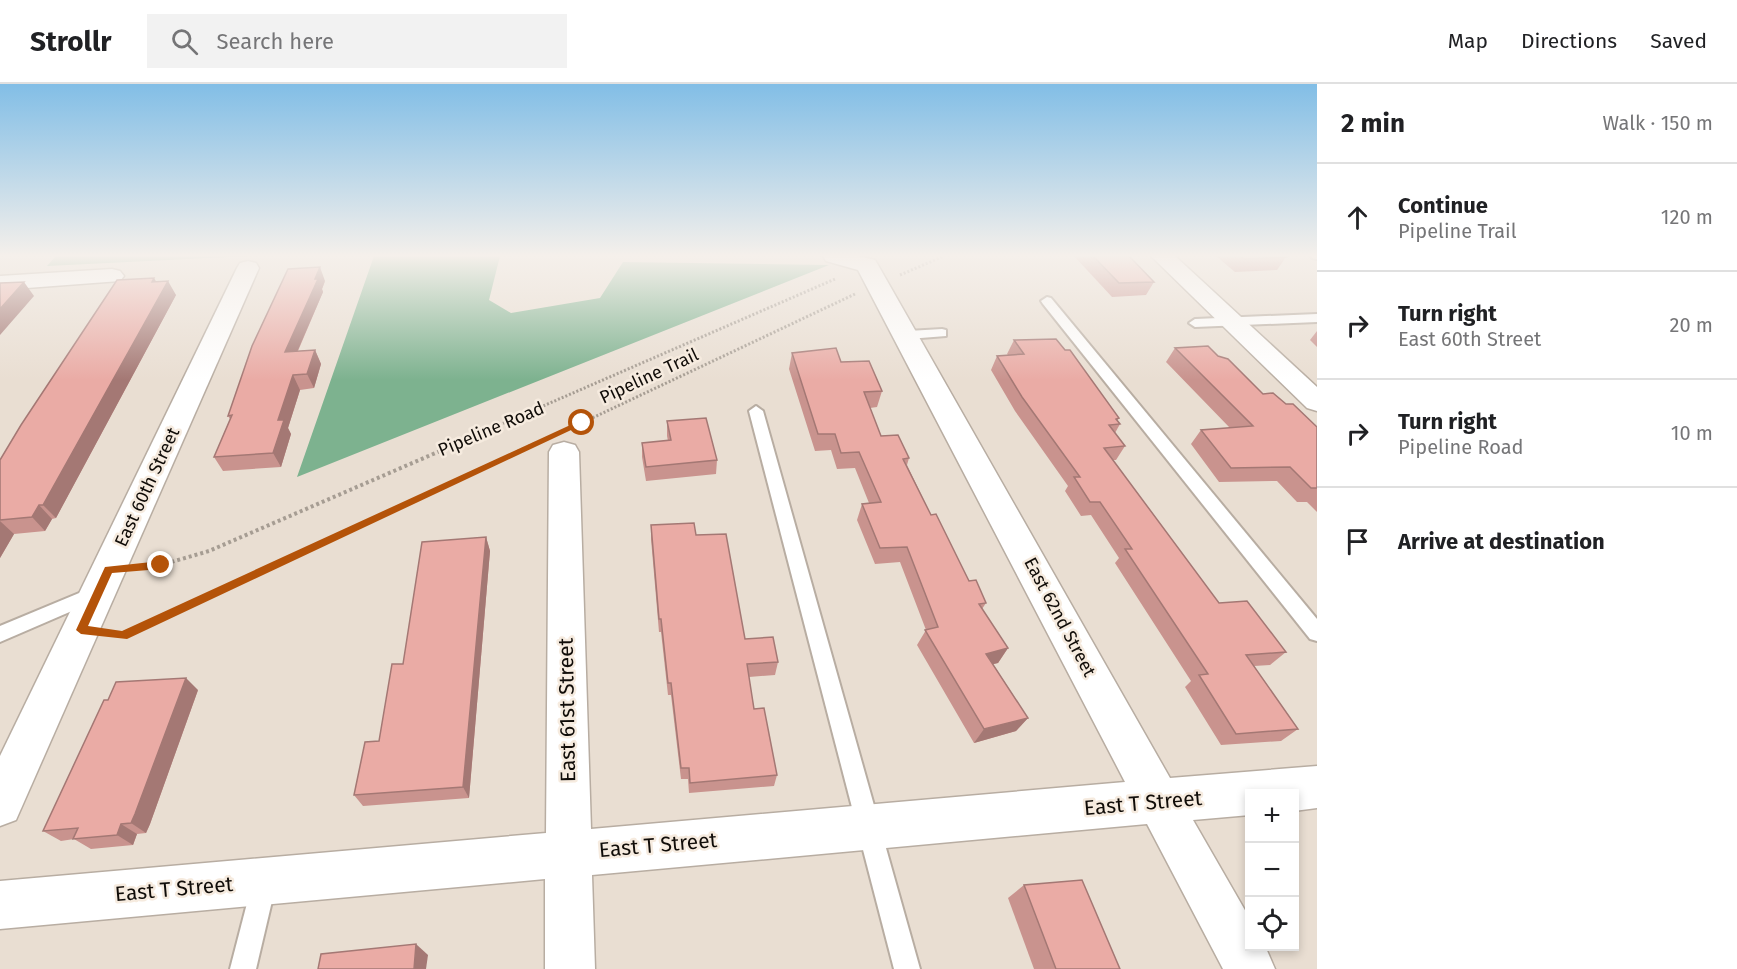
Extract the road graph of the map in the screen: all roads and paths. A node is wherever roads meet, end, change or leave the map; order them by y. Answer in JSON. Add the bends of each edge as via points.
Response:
{"nodes":[{"id":1,"x":235,"y":297,"type":"edge"},
{"id":2,"x":794,"y":297,"type":"edge"},
{"id":3,"x":810,"y":297,"type":"edge"},
{"id":4,"x":888,"y":297,"type":"edge"},
{"id":5,"x":1206,"y":297,"type":"edge"},
{"id":6,"x":1047,"y":301,"type":"dead end"},
{"id":7,"x":1317,"y":318,"type":"edge"},
{"id":8,"x":1231,"y":321,"type":"junction"},
{"id":9,"x":1195,"y":323,"type":"dead end"},
{"id":10,"x":1317,"y":402,"type":"edge"},
{"id":11,"x":756,"y":411,"type":"dead end"},
{"id":12,"x":554,"y":442,"type":"junction"},
{"id":13,"x":104,"y":581,"type":"junction"},
{"id":14,"x":81,"y":630,"type":"junction"},
{"id":15,"x":1317,"y":633,"type":"edge"},
{"id":16,"x":0,"y":634,"type":"edge"},
{"id":17,"x":1317,"y":787,"type":"edge"},
{"id":18,"x":1160,"y":801,"type":"junction"},
{"id":19,"x":0,"y":804,"type":"edge"},
{"id":20,"x":869,"y":827,"type":"junction"},
{"id":21,"x":569,"y":853,"type":"junction"},
{"id":22,"x":265,"y":880,"type":"junction"},
{"id":23,"x":0,"y":905,"type":"edge"},
{"id":24,"x":243,"y":969,"type":"edge"},
{"id":25,"x":570,"y":969,"type":"edge"},
{"id":26,"x":907,"y":969,"type":"edge"},
{"id":27,"x":1250,"y":969,"type":"edge"}],
"edges":[{"from":1,"to":13,"type":"street","name":"East 60th Street"},
{"from":2,"to":13,"type":"path","name":"Pipeline Road","via":[[209,550]]},
{"from":3,"to":12,"type":"path","name":"Pipeline Trail"},
{"from":4,"to":18,"type":"street","name":"East 62nd Street","via":[[925,334]]},
{"from":5,"to":8,"type":"street"},
{"from":6,"to":15,"type":"lane"},
{"from":7,"to":8,"type":"lane"},
{"from":8,"to":9,"type":"lane"},
{"from":8,"to":10,"type":"street"},
{"from":11,"to":20,"type":"lane"},
{"from":12,"to":14,"type":"path","name":"Pipeline Trail","via":[[123,635]]},
{"from":12,"to":21,"type":"street","name":"East 61st Street"},
{"from":13,"to":14,"type":"street","name":"East 60th Street"},
{"from":13,"to":16,"type":"lane"},
{"from":14,"to":19,"type":"street","name":"East 60th Street"},
{"from":17,"to":18,"type":"street","name":"East T Street"},
{"from":18,"to":20,"type":"street","name":"East T Street"},
{"from":18,"to":27,"type":"street","name":"East 62nd Street"},
{"from":20,"to":21,"type":"street","name":"East T Street"},
{"from":20,"to":26,"type":"lane"},
{"from":21,"to":22,"type":"street","name":"East T Street"},
{"from":21,"to":25,"type":"street","name":"East 61st Street"},
{"from":22,"to":23,"type":"street","name":"East T Street"},
{"from":22,"to":24,"type":"lane"}]}
